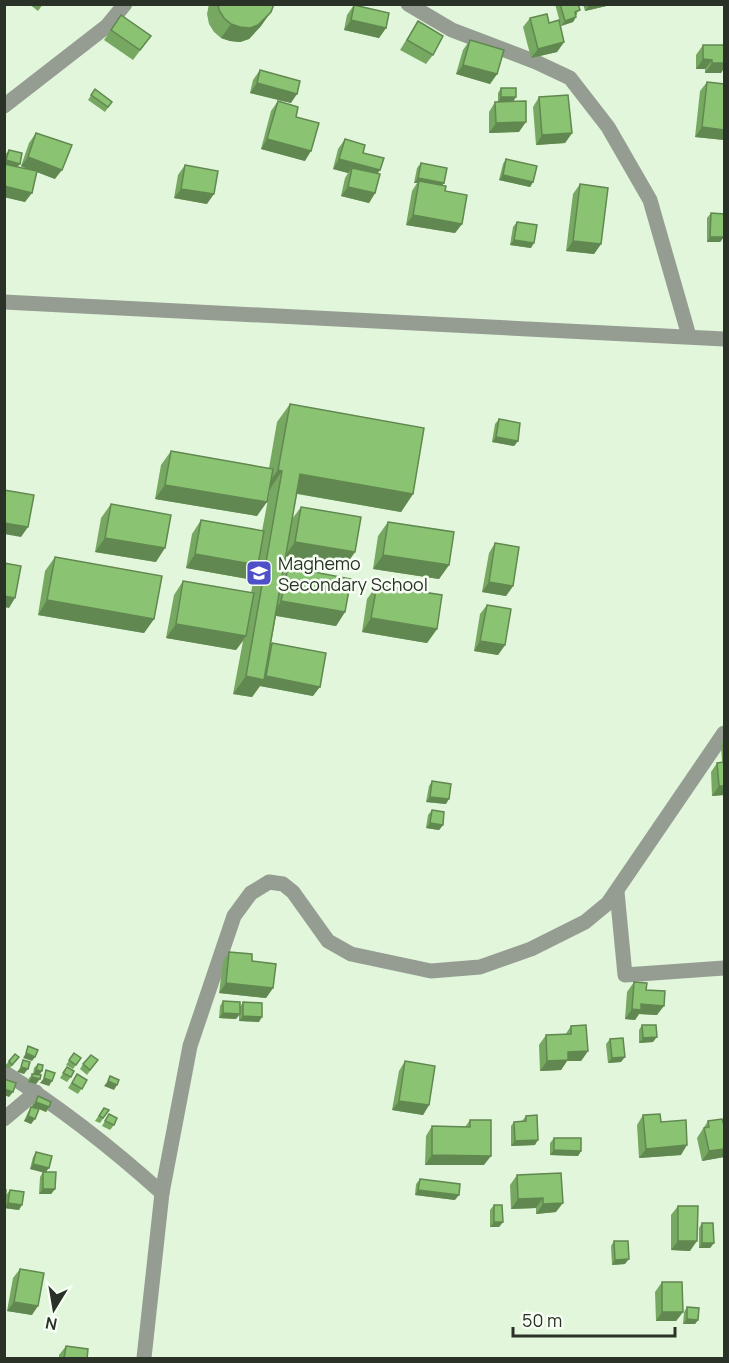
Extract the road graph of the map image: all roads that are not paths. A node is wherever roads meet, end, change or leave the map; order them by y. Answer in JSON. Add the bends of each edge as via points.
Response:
{"nodes":[{"id":1,"x":124,"y":4,"type":"edge"},
{"id":2,"x":408,"y":4,"type":"edge"},
{"id":3,"x":4,"y":106,"type":"edge"},
{"id":4,"x":5,"y":305,"type":"edge"},
{"id":5,"x":689,"y":336,"type":"junction"},
{"id":6,"x":724,"y":339,"type":"edge"},
{"id":7,"x":724,"y":733,"type":"edge"},
{"id":8,"x":617,"y":892,"type":"junction"},
{"id":9,"x":724,"y":968,"type":"edge"},
{"id":10,"x":4,"y":1072,"type":"edge"},
{"id":11,"x":36,"y":1092,"type":"junction"},
{"id":12,"x":4,"y":1119,"type":"edge"},
{"id":13,"x":162,"y":1193,"type":"junction"},
{"id":14,"x":144,"y":1359,"type":"edge"}],
"edges":[{"from":1,"to":3,"type":"street","via":[[107,26]]},
{"from":2,"to":5,"type":"street","via":[[452,30],[570,78],[608,127],[650,200]]},
{"from":4,"to":5,"type":"street"},
{"from":5,"to":6,"type":"street"},
{"from":7,"to":8,"type":"street"},
{"from":8,"to":9,"type":"street","via":[[626,975]]},
{"from":8,"to":13,"type":"street","via":[[585,922],[531,949],[480,967],[431,971],[351,954],[328,941],[283,884],[269,882],[251,893],[234,916],[190,1046]]},
{"from":10,"to":11,"type":"street"},
{"from":11,"to":12,"type":"street"},
{"from":11,"to":13,"type":"street","via":[[106,1144]]},
{"from":13,"to":14,"type":"street"}]}
